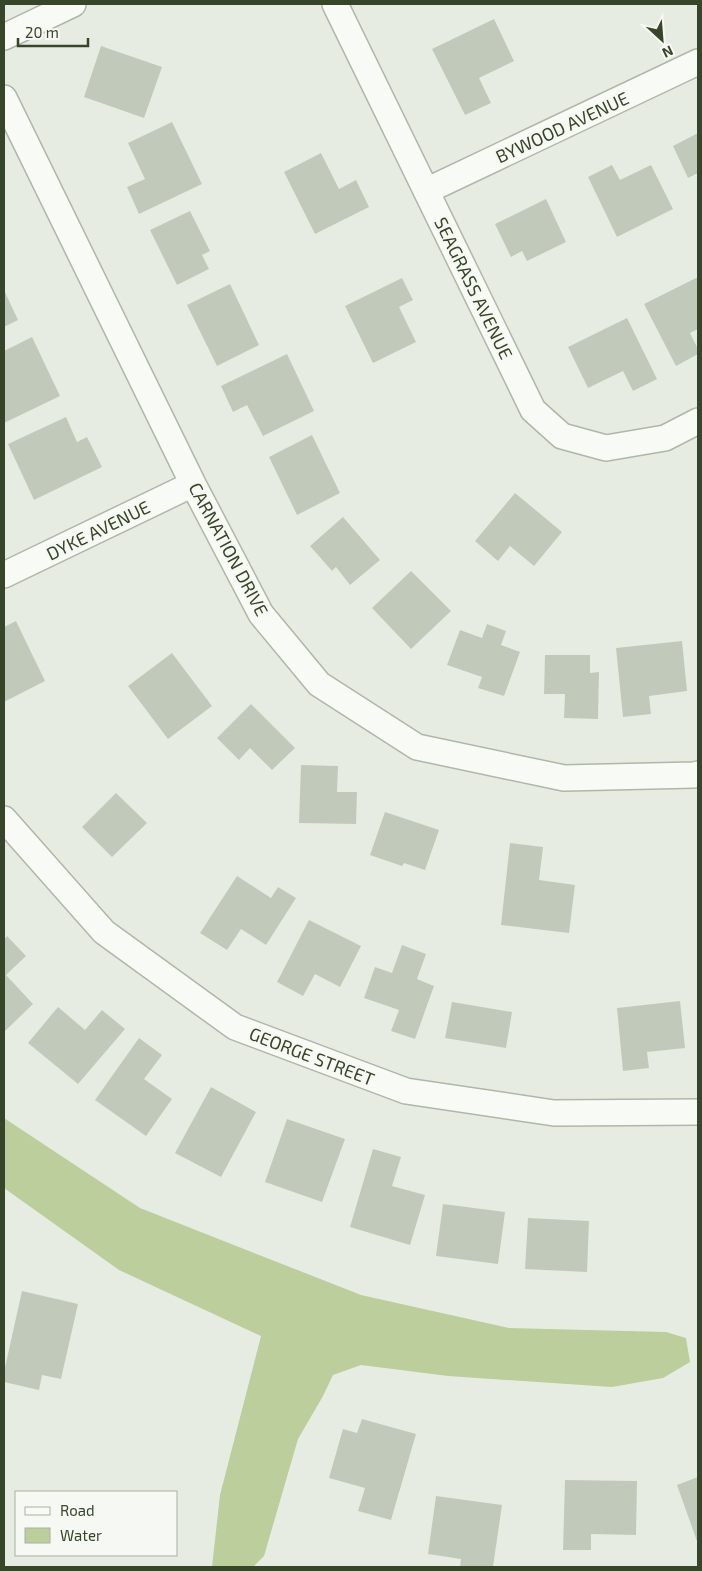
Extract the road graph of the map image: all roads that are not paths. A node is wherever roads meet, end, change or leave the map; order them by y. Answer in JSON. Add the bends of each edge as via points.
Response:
{"nodes":[{"id":1,"x":73,"y":4,"type":"edge"},
{"id":2,"x":335,"y":4,"type":"edge"},
{"id":3,"x":4,"y":37,"type":"edge"},
{"id":4,"x":698,"y":62,"type":"edge"},
{"id":5,"x":4,"y":98,"type":"edge"},
{"id":6,"x":426,"y":191,"type":"junction"},
{"id":7,"x":698,"y":421,"type":"edge"},
{"id":8,"x":193,"y":484,"type":"junction"},
{"id":9,"x":4,"y":575,"type":"edge"},
{"id":10,"x":698,"y":774,"type":"edge"},
{"id":11,"x":4,"y":819,"type":"edge"},
{"id":12,"x":698,"y":1112,"type":"edge"}],
"edges":[{"from":1,"to":3,"type":"street"},
{"from":2,"to":6,"type":"street","name":"SEAGRASS AVENUE"},
{"from":4,"to":6,"type":"street","name":"BYWOOD AVENUE"},
{"from":5,"to":8,"type":"street","name":"CARNATION DRIVE"},
{"from":6,"to":7,"type":"street","name":"SEAGRASS AVENUE","via":[[533,410],[562,436],[606,448],[665,438]]},
{"from":8,"to":9,"type":"street","name":"DYKE AVENUE"},
{"from":8,"to":10,"type":"street","name":"CARNATION DRIVE","via":[[261,614],[319,684],[417,746],[564,778]]},
{"from":11,"to":12,"type":"street","name":"GEORGE STREET","via":[[104,932],[235,1027],[406,1091],[554,1113]]}]}
